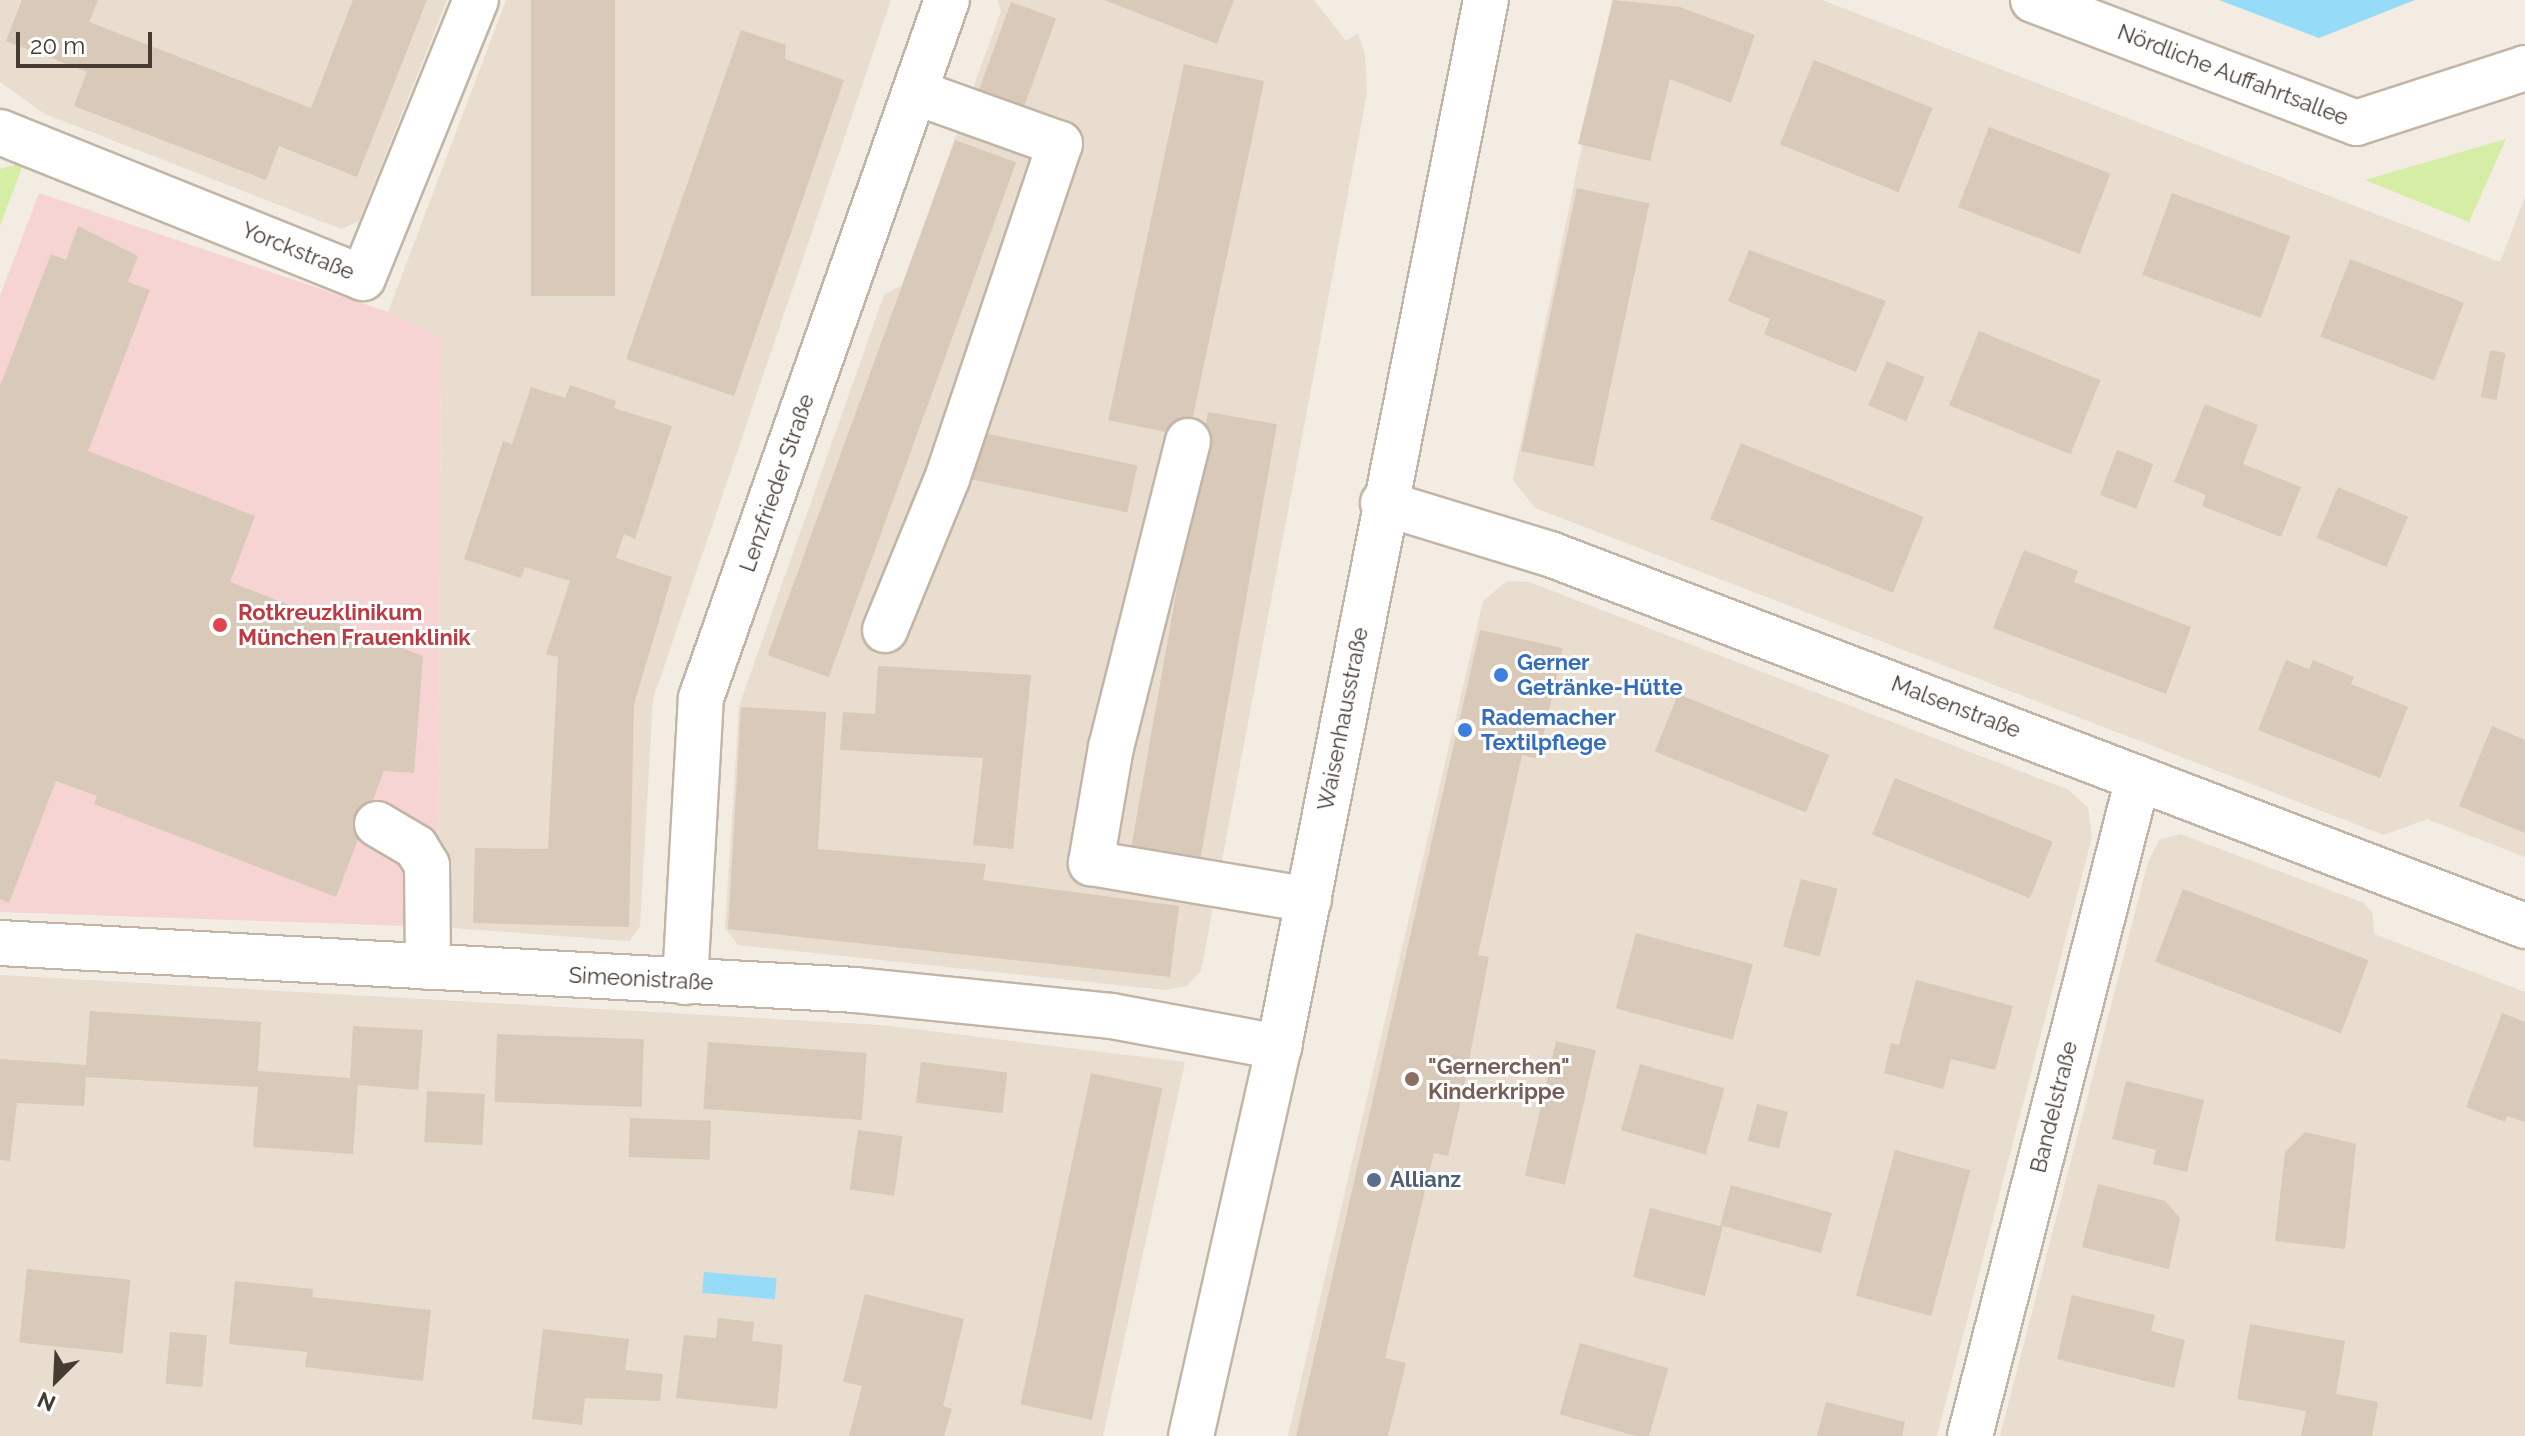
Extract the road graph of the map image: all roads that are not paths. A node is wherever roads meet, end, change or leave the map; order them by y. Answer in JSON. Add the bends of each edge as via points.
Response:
{"nodes":[{"id":1,"x":476,"y":0,"type":"edge"},
{"id":2,"x":947,"y":0,"type":"edge"},
{"id":3,"x":1486,"y":0,"type":"edge"},
{"id":4,"x":2033,"y":0,"type":"edge"},
{"id":5,"x":2525,"y":68,"type":"edge"},
{"id":6,"x":915,"y":92,"type":"junction"},
{"id":7,"x":0,"y":132,"type":"edge"},
{"id":8,"x":1188,"y":441,"type":"dead end"},
{"id":9,"x":1383,"y":503,"type":"junction"},
{"id":10,"x":885,"y":630,"type":"dead end"},
{"id":11,"x":2138,"y":778,"type":"junction"},
{"id":12,"x":377,"y":824,"type":"dead end"},
{"id":13,"x":1309,"y":900,"type":"junction"},
{"id":14,"x":2525,"y":926,"type":"edge"},
{"id":15,"x":0,"y":943,"type":"edge"},
{"id":16,"x":428,"y":967,"type":"junction"},
{"id":17,"x":685,"y":982,"type":"junction"},
{"id":18,"x":1279,"y":1047,"type":"junction"},
{"id":19,"x":1191,"y":1436,"type":"edge"},
{"id":20,"x":1970,"y":1436,"type":"edge"}],
"edges":[{"from":1,"to":7,"type":"street","name":"Yorckstraße","via":[[363,278]]},
{"from":2,"to":6,"type":"street","name":"Lenzfrieder Straße"},
{"from":3,"to":9,"type":"street","name":"Waisenhausstraße"},
{"from":4,"to":5,"type":"street","name":"Nördliche Auffahrtsallee","via":[[2356,123]]},
{"from":6,"to":10,"type":"street","via":[[1060,144],[947,479]]},
{"from":6,"to":17,"type":"street","name":"Lenzfrieder Straße","via":[[701,698]]},
{"from":8,"to":13,"type":"street","via":[[1111,747],[1091,863]]},
{"from":9,"to":11,"type":"street","name":"Malsenstraße","via":[[1550,554]]},
{"from":9,"to":13,"type":"street","name":"Waisenhausstraße"},
{"from":11,"to":14,"type":"street","name":"Malsenstraße"},
{"from":11,"to":20,"type":"street","name":"Bandelstraße"},
{"from":12,"to":16,"type":"street","via":[[416,847],[427,865]]},
{"from":13,"to":18,"type":"street","name":"Waisenhausstraße"},
{"from":15,"to":16,"type":"street","name":"Simeonistraße"},
{"from":16,"to":17,"type":"street","name":"Simeonistraße"},
{"from":17,"to":18,"type":"street","name":"Simeonistraße","via":[[856,990],[1095,1014]]},
{"from":18,"to":19,"type":"street","name":"Waisenhausstraße"}]}
